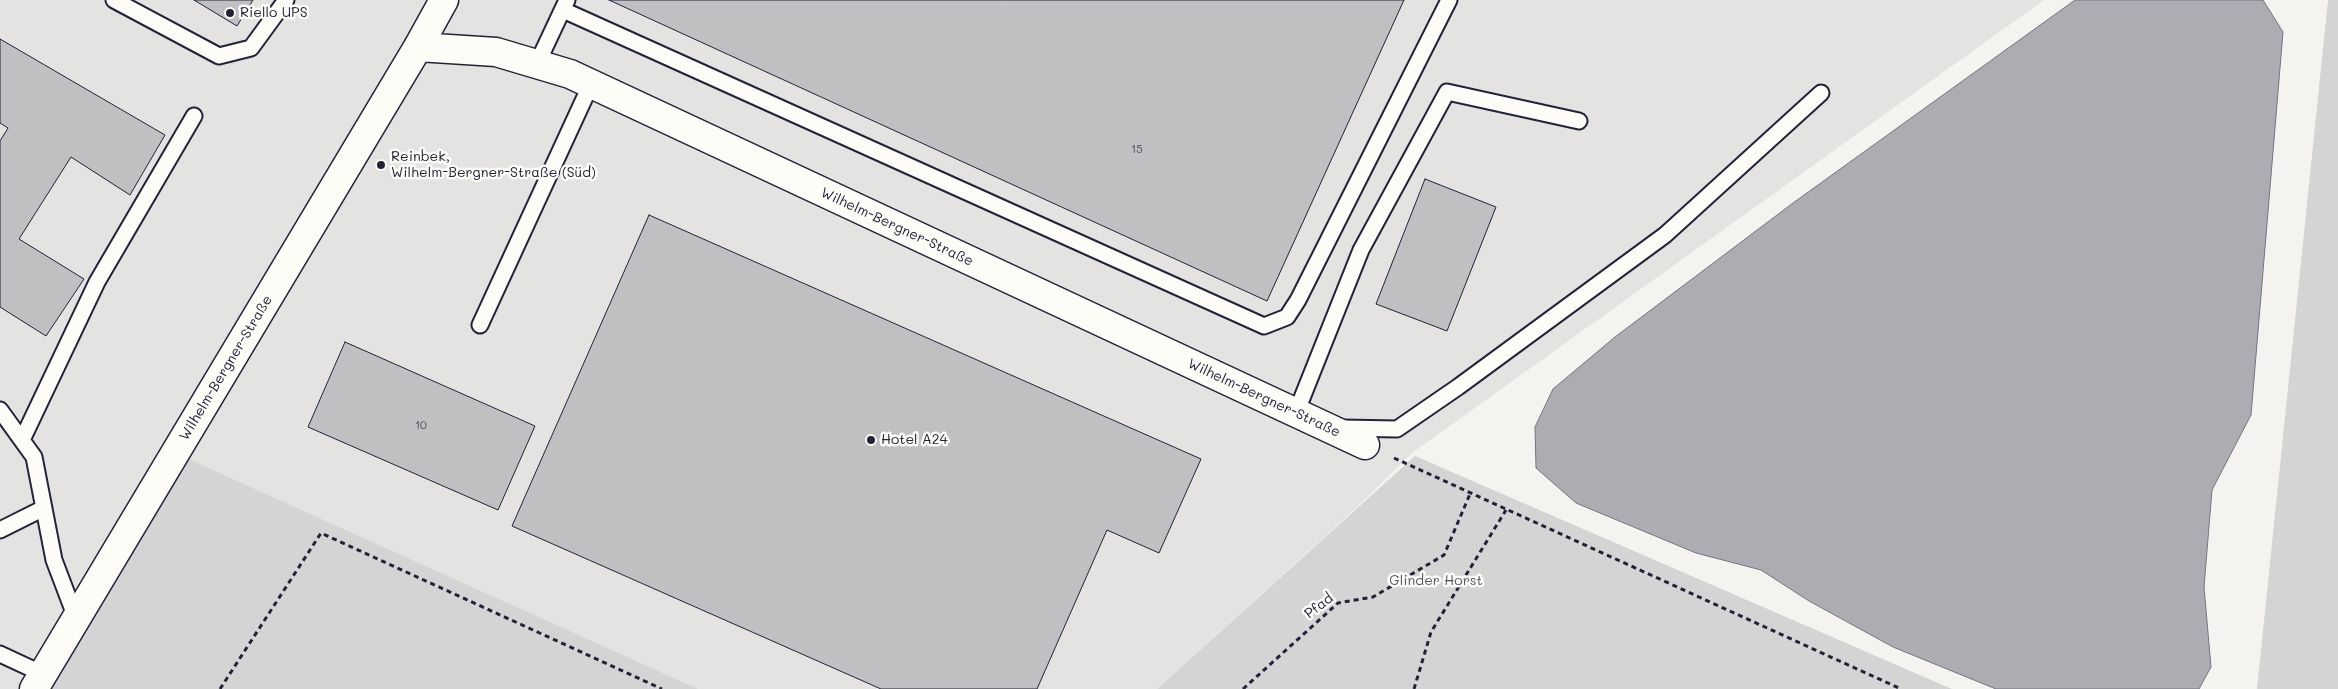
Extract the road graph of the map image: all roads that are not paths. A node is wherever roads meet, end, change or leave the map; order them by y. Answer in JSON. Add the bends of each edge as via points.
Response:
{"nodes":[{"id":1,"x":114,"y":0,"type":"edge"},
{"id":2,"x":286,"y":0,"type":"edge"},
{"id":3,"x":444,"y":0,"type":"edge"},
{"id":4,"x":1449,"y":0,"type":"edge"},
{"id":5,"x":565,"y":5,"type":"edge"},
{"id":6,"x":418,"y":47,"type":"junction"},
{"id":7,"x":537,"y":64,"type":"junction"},
{"id":8,"x":591,"y":84,"type":"junction"},
{"id":9,"x":1821,"y":93,"type":"dead end"},
{"id":10,"x":194,"y":116,"type":"dead end"},
{"id":11,"x":1580,"y":121,"type":"dead end"},
{"id":12,"x":480,"y":325,"type":"dead end"},
{"id":13,"x":0,"y":410,"type":"edge"},
{"id":14,"x":1296,"y":413,"type":"junction"},
{"id":15,"x":1328,"y":428,"type":"junction"},
{"id":16,"x":22,"y":440,"type":"junction"},
{"id":17,"x":1365,"y":445,"type":"road end"},
{"id":18,"x":44,"y":508,"type":"junction"},
{"id":19,"x":0,"y":530,"type":"edge"},
{"id":20,"x":76,"y":618,"type":"junction"},
{"id":21,"x":0,"y":654,"type":"edge"},
{"id":22,"x":38,"y":682,"type":"edge"}],
"edges":[{"from":1,"to":2,"type":"lane","via":[[219,56],[251,48]]},
{"from":3,"to":6,"type":"street","name":"Wilhelm-Bergner-Straße"},
{"from":4,"to":5,"type":"lane","via":[[1298,300],[1287,317],[1264,326]]},
{"from":5,"to":7,"type":"lane"},
{"from":6,"to":7,"type":"street","name":"Wilhelm-Bergner-Straße","via":[[496,52]]},
{"from":6,"to":20,"type":"street","name":"Wilhelm-Bergner-Straße"},
{"from":7,"to":8,"type":"street","name":"Wilhelm-Bergner-Straße"},
{"from":8,"to":12,"type":"lane"},
{"from":8,"to":14,"type":"street","name":"Wilhelm-Bergner-Straße"},
{"from":9,"to":15,"type":"lane","via":[[1665,235],[1397,429]]},
{"from":10,"to":16,"type":"lane","via":[[97,282]]},
{"from":11,"to":14,"type":"lane","via":[[1447,92],[1361,250]]},
{"from":13,"to":16,"type":"lane"},
{"from":14,"to":15,"type":"street","name":"Wilhelm-Bergner-Straße"},
{"from":15,"to":17,"type":"street","name":"Wilhelm-Bergner-Straße"},
{"from":16,"to":18,"type":"lane","via":[[34,457]]},
{"from":18,"to":19,"type":"lane"},
{"from":18,"to":20,"type":"lane","via":[[54,560]]},
{"from":20,"to":22,"type":"street","name":"Wilhelm-Bergner-Straße"},
{"from":21,"to":22,"type":"lane"}]}
